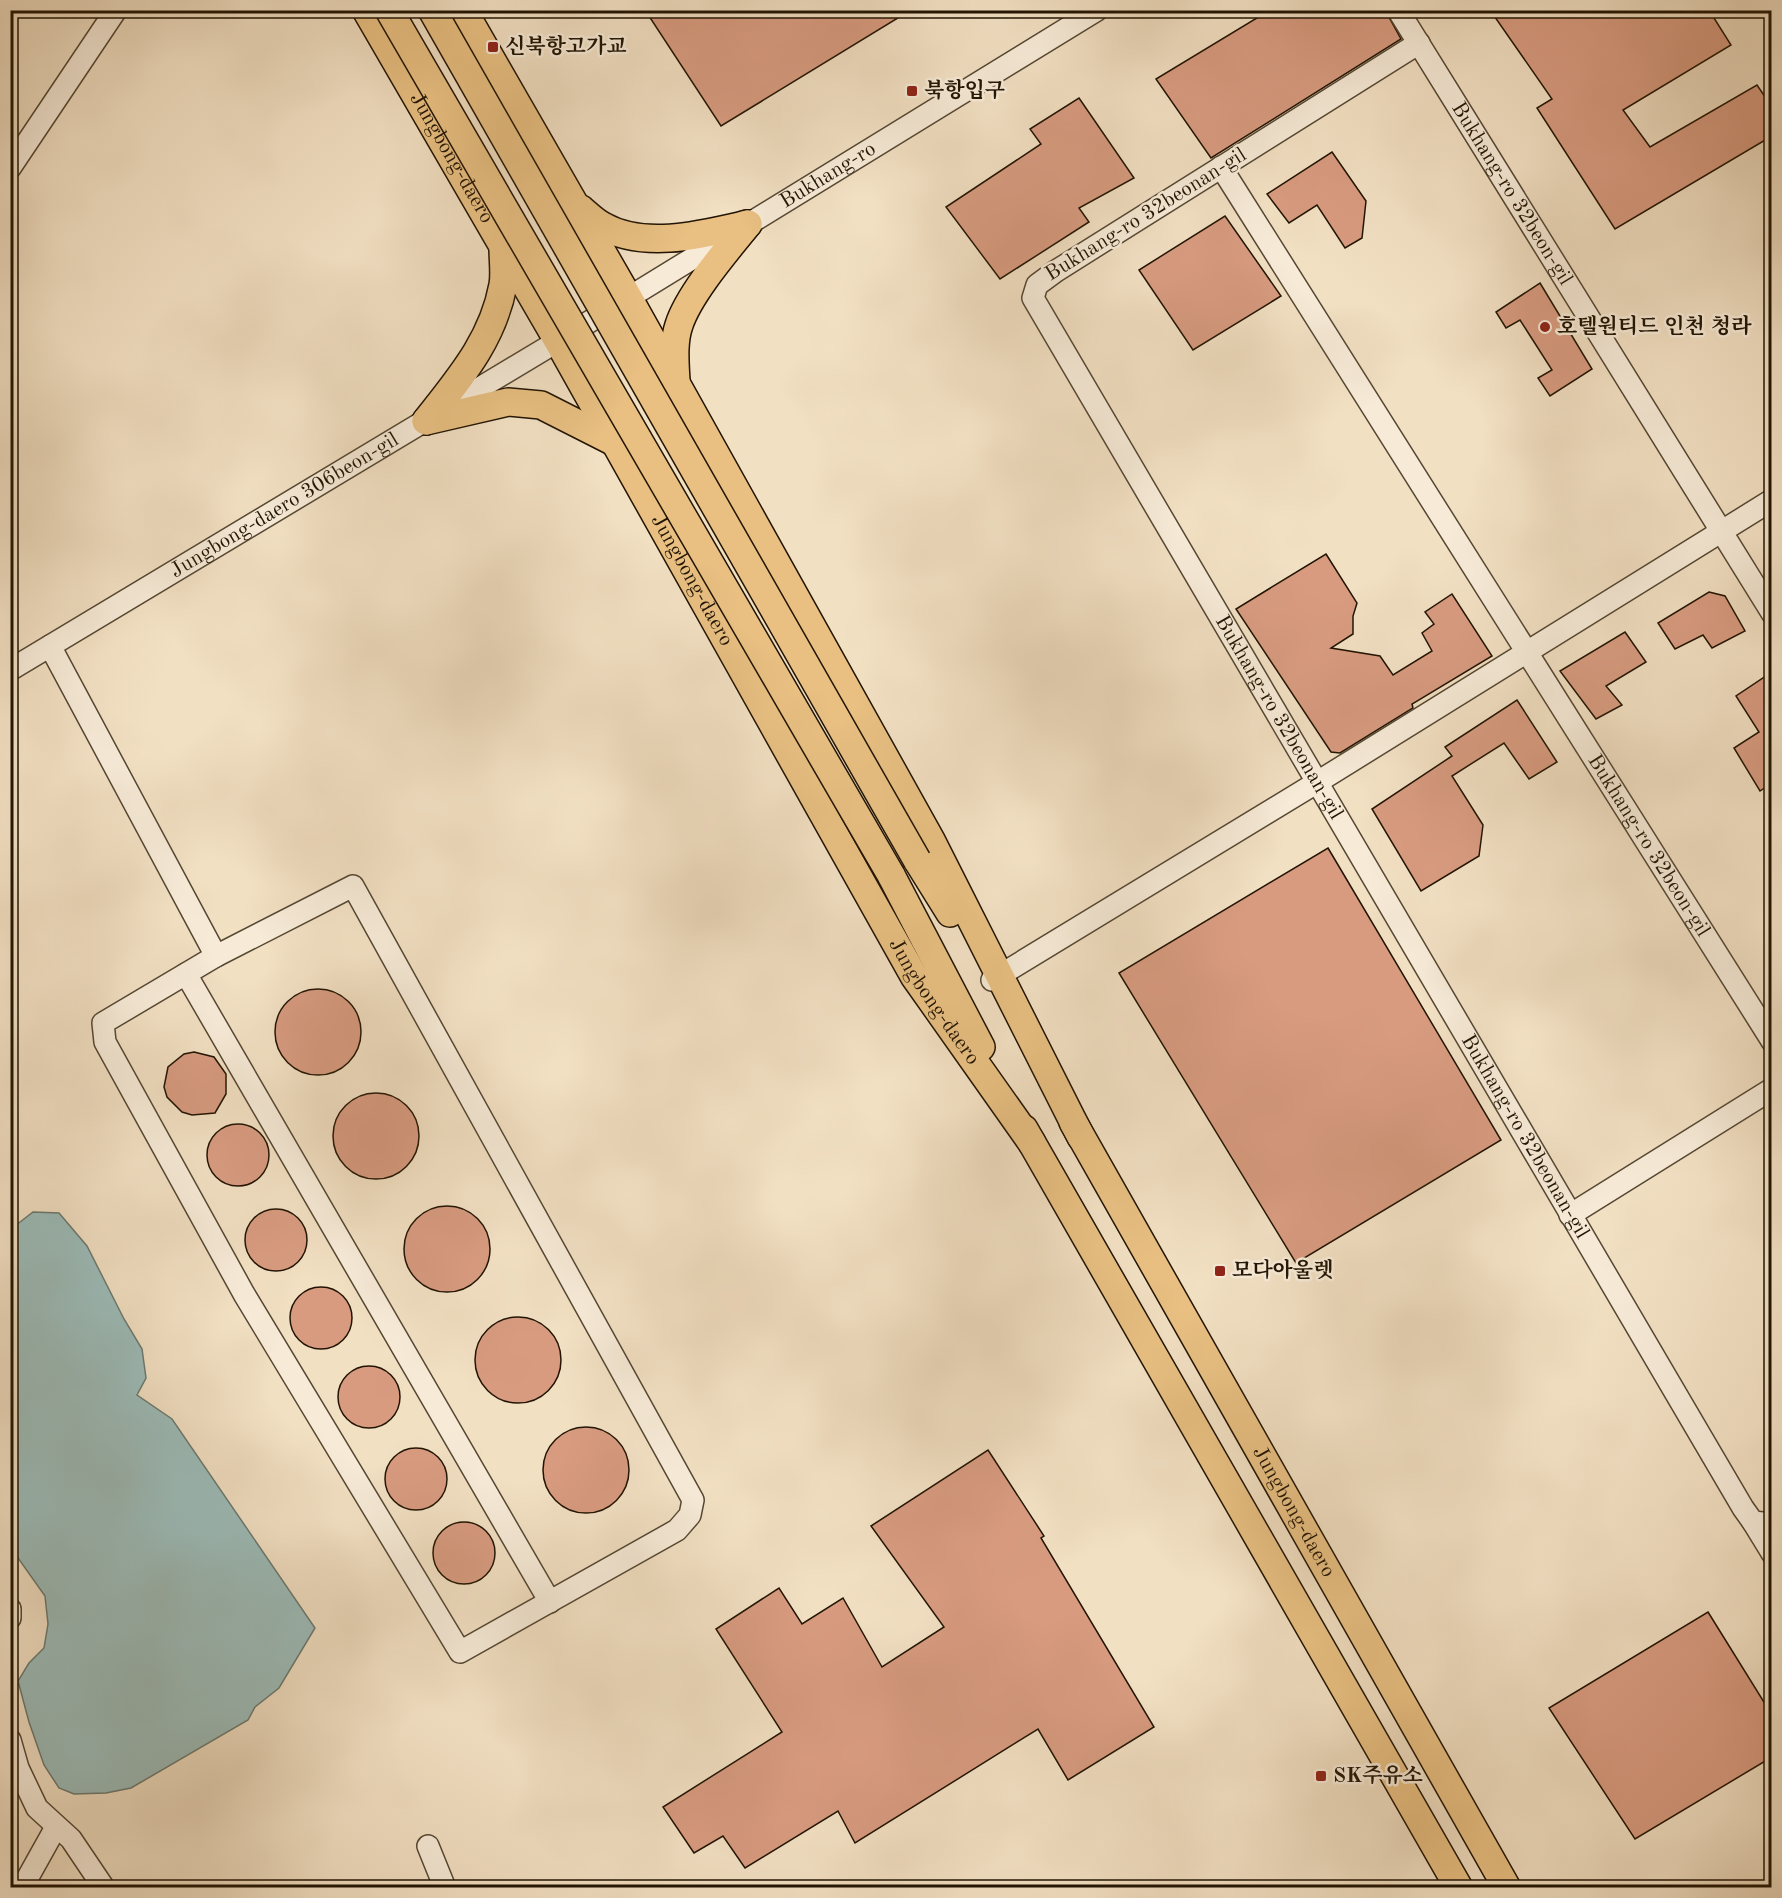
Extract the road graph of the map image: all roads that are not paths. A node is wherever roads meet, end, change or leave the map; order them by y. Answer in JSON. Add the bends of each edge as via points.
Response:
{"nodes":[{"id":1,"x":116,"y":10,"type":"edge"},
{"id":2,"x":366,"y":10,"type":"edge"},
{"id":3,"x":389,"y":10,"type":"edge"},
{"id":4,"x":432,"y":10,"type":"edge"},
{"id":5,"x":463,"y":10,"type":"edge"},
{"id":6,"x":1098,"y":10,"type":"edge"},
{"id":7,"x":1398,"y":10,"type":"edge"},
{"id":8,"x":1419,"y":43,"type":"junction"},
{"id":9,"x":1221,"y":167,"type":"junction"},
{"id":10,"x":10,"y":168,"type":"edge"},
{"id":11,"x":575,"y":205,"type":"junction"},
{"id":12,"x":748,"y":224,"type":"junction"},
{"id":13,"x":502,"y":247,"type":"junction"},
{"id":14,"x":628,"y":297,"type":"junction"},
{"id":15,"x":558,"y":341,"type":"junction"},
{"id":16,"x":676,"y":383,"type":"junction"},
{"id":17,"x":426,"y":421,"type":"junction"},
{"id":18,"x":614,"y":442,"type":"junction"},
{"id":19,"x":1772,"y":500,"type":"edge"},
{"id":20,"x":1721,"y":531,"type":"junction"},
{"id":21,"x":1772,"y":613,"type":"edge"},
{"id":22,"x":50,"y":646,"type":"junction"},
{"id":23,"x":1527,"y":652,"type":"junction"},
{"id":24,"x":10,"y":670,"type":"edge"},
{"id":25,"x":1316,"y":783,"type":"junction"},
{"id":26,"x":216,"y":956,"type":"junction"},
{"id":27,"x":186,"y":974,"type":"junction"},
{"id":28,"x":995,"y":978,"type":"junction"},
{"id":29,"x":1772,"y":1041,"type":"edge"},
{"id":30,"x":1772,"y":1089,"type":"edge"},
{"id":31,"x":1032,"y":1143,"type":"junction"},
{"id":32,"x":1570,"y":1215,"type":"junction"},
{"id":33,"x":1762,"y":1523,"type":"edge"},
{"id":34,"x":1772,"y":1553,"type":"edge"},
{"id":35,"x":550,"y":1602,"type":"junction"},
{"id":36,"x":10,"y":1609,"type":"edge"},
{"id":37,"x":10,"y":1618,"type":"edge"},
{"id":38,"x":10,"y":1740,"type":"edge"},
{"id":39,"x":56,"y":1827,"type":"junction"},
{"id":40,"x":428,"y":1846,"type":"dead end"},
{"id":41,"x":22,"y":1887,"type":"edge"},
{"id":42,"x":104,"y":1887,"type":"edge"},
{"id":43,"x":446,"y":1887,"type":"edge"},
{"id":44,"x":1459,"y":1887,"type":"edge"},
{"id":45,"x":1507,"y":1887,"type":"edge"}],
"edges":[{"from":1,"to":10,"type":"street"},
{"from":2,"to":13,"type":"main road","name":"Jungbong-daero"},
{"from":3,"to":31,"type":"main road","name":"Jungbong-daero","bridge":true,"via":[[891,875]]},
{"from":4,"to":28,"type":"main road","name":"Jungbong-daero","bridge":true,"via":[[917,860]]},
{"from":5,"to":11,"type":"main road","name":"Jungbong-daero"},
{"from":6,"to":12,"type":"street","name":"Bukhang-ro"},
{"from":7,"to":8,"type":"street","name":"Bukhang-ro 32beon-gil"},
{"from":8,"to":9,"type":"street","name":"Bukhang-ro 32beonan-gil"},
{"from":8,"to":20,"type":"street","name":"Bukhang-ro 32beon-gil"},
{"from":9,"to":23,"type":"street","name":"Bukhang-ro 32beon-gil"},
{"from":9,"to":25,"type":"street","name":"Bukhang-ro 32beonan-gil","via":[[1056,271],[1037,285],[1033,298]]},
{"from":11,"to":12,"type":"main road","via":[[604,227],[629,235],[681,239]]},
{"from":11,"to":14,"type":"main road","name":"Jungbong-daero"},
{"from":12,"to":14,"type":"street","name":"Bukhang-ro"},
{"from":12,"to":16,"type":"main road","via":[[708,275],[679,323]]},
{"from":13,"to":15,"type":"main road","name":"Jungbong-daero"},
{"from":13,"to":17,"type":"main road","via":[[504,284],[490,331],[467,369]]},
{"from":14,"to":15,"type":"street","name":"Bukhang-ro"},
{"from":14,"to":16,"type":"main road","name":"Jungbong-daero"},
{"from":15,"to":17,"type":"street","name":"Jungbong-daero 306beon-gil"},
{"from":15,"to":18,"type":"main road","name":"Jungbong-daero"},
{"from":16,"to":28,"type":"main road","name":"Jungbong-daero","via":[[931,840]]},
{"from":17,"to":18,"type":"main road","via":[[508,402],[541,405]]},
{"from":17,"to":22,"type":"street","name":"Jungbong-daero 306beon-gil"},
{"from":18,"to":31,"type":"main road","name":"Jungbong-daero","via":[[914,976]]},
{"from":19,"to":20,"type":"street"},
{"from":20,"to":21,"type":"street","name":"Bukhang-ro 32beon-gil"},
{"from":20,"to":23,"type":"street"},
{"from":22,"to":24,"type":"street","name":"Jungbong-daero 306beon-gil"},
{"from":22,"to":26,"type":"street"},
{"from":23,"to":25,"type":"street"},
{"from":23,"to":29,"type":"street","name":"Bukhang-ro 32beon-gil"},
{"from":25,"to":28,"type":"street"},
{"from":25,"to":32,"type":"street","name":"Bukhang-ro 32beonan-gil"},
{"from":26,"to":27,"type":"street"},
{"from":26,"to":35,"type":"street","via":[[353,886],[693,1500],[690,1515],[678,1530]]},
{"from":27,"to":35,"type":"street"},
{"from":27,"to":35,"type":"street","via":[[103,1023],[105,1042],[244,1294],[460,1652]]},
{"from":28,"to":45,"type":"main road","name":"Jungbong-daero"},
{"from":30,"to":32,"type":"street"},
{"from":31,"to":44,"type":"main road","name":"Jungbong-daero"},
{"from":32,"to":33,"type":"street","name":"Bukhang-ro 32beonan-gil"},
{"from":33,"to":34,"type":"street","name":"Bukhang-ro 32beonan-gil"},
{"from":36,"to":37,"type":"street"},
{"from":38,"to":39,"type":"street","via":[[27,1791]]},
{"from":39,"to":41,"type":"street"},
{"from":39,"to":42,"type":"street","via":[[78,1847]]},
{"from":40,"to":43,"type":"street"}]}
